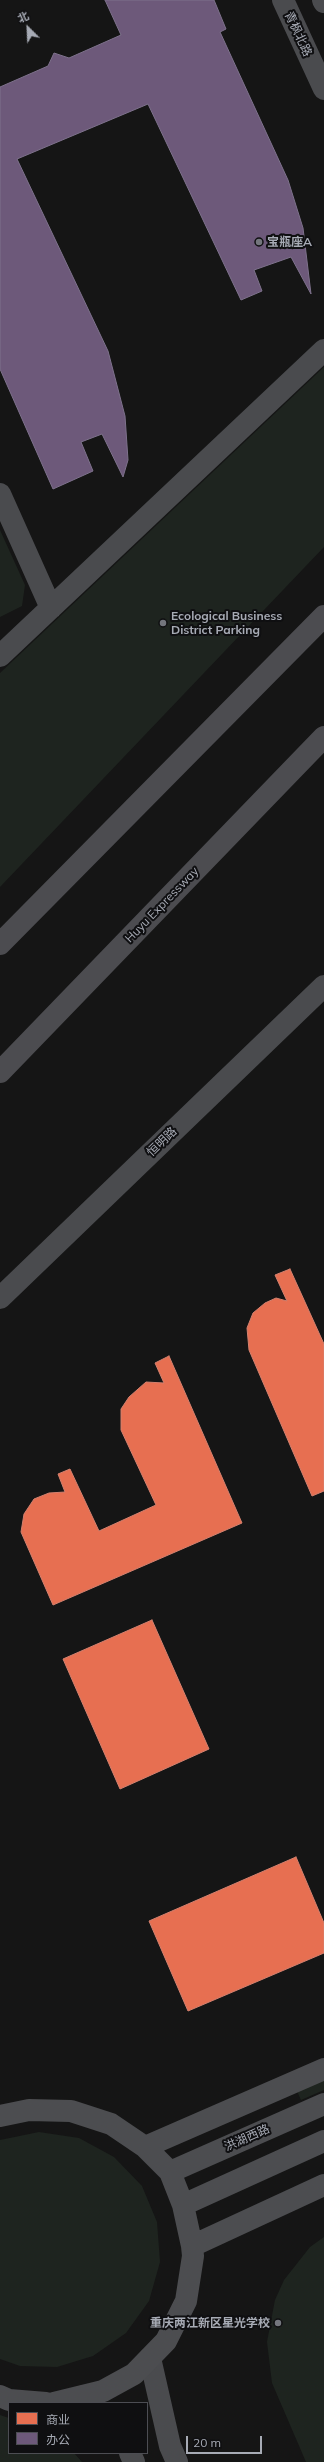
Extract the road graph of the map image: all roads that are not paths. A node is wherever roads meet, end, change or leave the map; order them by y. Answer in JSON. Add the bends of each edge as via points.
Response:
{"nodes":[{"id":1,"x":283,"y":0,"type":"edge"},
{"id":2,"x":324,"y":89,"type":"edge"},
{"id":3,"x":324,"y":350,"type":"edge"},
{"id":4,"x":0,"y":494,"type":"edge"},
{"id":5,"x":51,"y":608,"type":"junction"},
{"id":6,"x":324,"y":616,"type":"edge"},
{"id":7,"x":0,"y":656,"type":"edge"},
{"id":8,"x":324,"y":737,"type":"edge"},
{"id":9,"x":0,"y":944,"type":"edge"},
{"id":10,"x":324,"y":986,"type":"edge"},
{"id":11,"x":0,"y":1072,"type":"edge"},
{"id":12,"x":0,"y":1298,"type":"edge"},
{"id":13,"x":324,"y":2069,"type":"edge"},
{"id":14,"x":324,"y":2104,"type":"edge"},
{"id":15,"x":0,"y":2116,"type":"edge"},
{"id":16,"x":324,"y":2141,"type":"edge"},
{"id":17,"x":145,"y":2147,"type":"junction"},
{"id":18,"x":170,"y":2172,"type":"junction"},
{"id":19,"x":324,"y":2185,"type":"edge"},
{"id":20,"x":183,"y":2205,"type":"junction"},
{"id":21,"x":192,"y":2246,"type":"junction"},
{"id":22,"x":150,"y":2358,"type":"junction"},
{"id":23,"x":0,"y":2396,"type":"edge"},
{"id":24,"x":105,"y":2397,"type":"edge"},
{"id":25,"x":34,"y":2402,"type":"edge"},
{"id":26,"x":62,"y":2402,"type":"edge"},
{"id":27,"x":177,"y":2462,"type":"edge"}],
"edges":[{"from":1,"to":2,"type":"street","name":"青枫北路"},
{"from":3,"to":5,"type":"street"},
{"from":4,"to":5,"type":"street"},
{"from":5,"to":7,"type":"street"},
{"from":6,"to":9,"type":"highway"},
{"from":8,"to":11,"type":"highway","name":"Huyu Expressway"},
{"from":10,"to":12,"type":"street","name":"恒明路"},
{"from":13,"to":17,"type":"main road"},
{"from":14,"to":18,"type":"main road","name":"洪湖西路"},
{"from":15,"to":17,"type":"main road","via":[[29,2110],[71,2111],[111,2124]]},
{"from":16,"to":20,"type":"main road"},
{"from":17,"to":18,"type":"main road"},
{"from":18,"to":20,"type":"main road"},
{"from":19,"to":21,"type":"main road"},
{"from":20,"to":21,"type":"main road"},
{"from":21,"to":22,"type":"main road","via":[[193,2256],[186,2301],[166,2341]]},
{"from":22,"to":24,"type":"main road"},
{"from":22,"to":27,"type":"street","via":[[170,2446]]},
{"from":23,"to":25,"type":"main road","via":[[9,2400]]},
{"from":24,"to":26,"type":"main road"}]}
